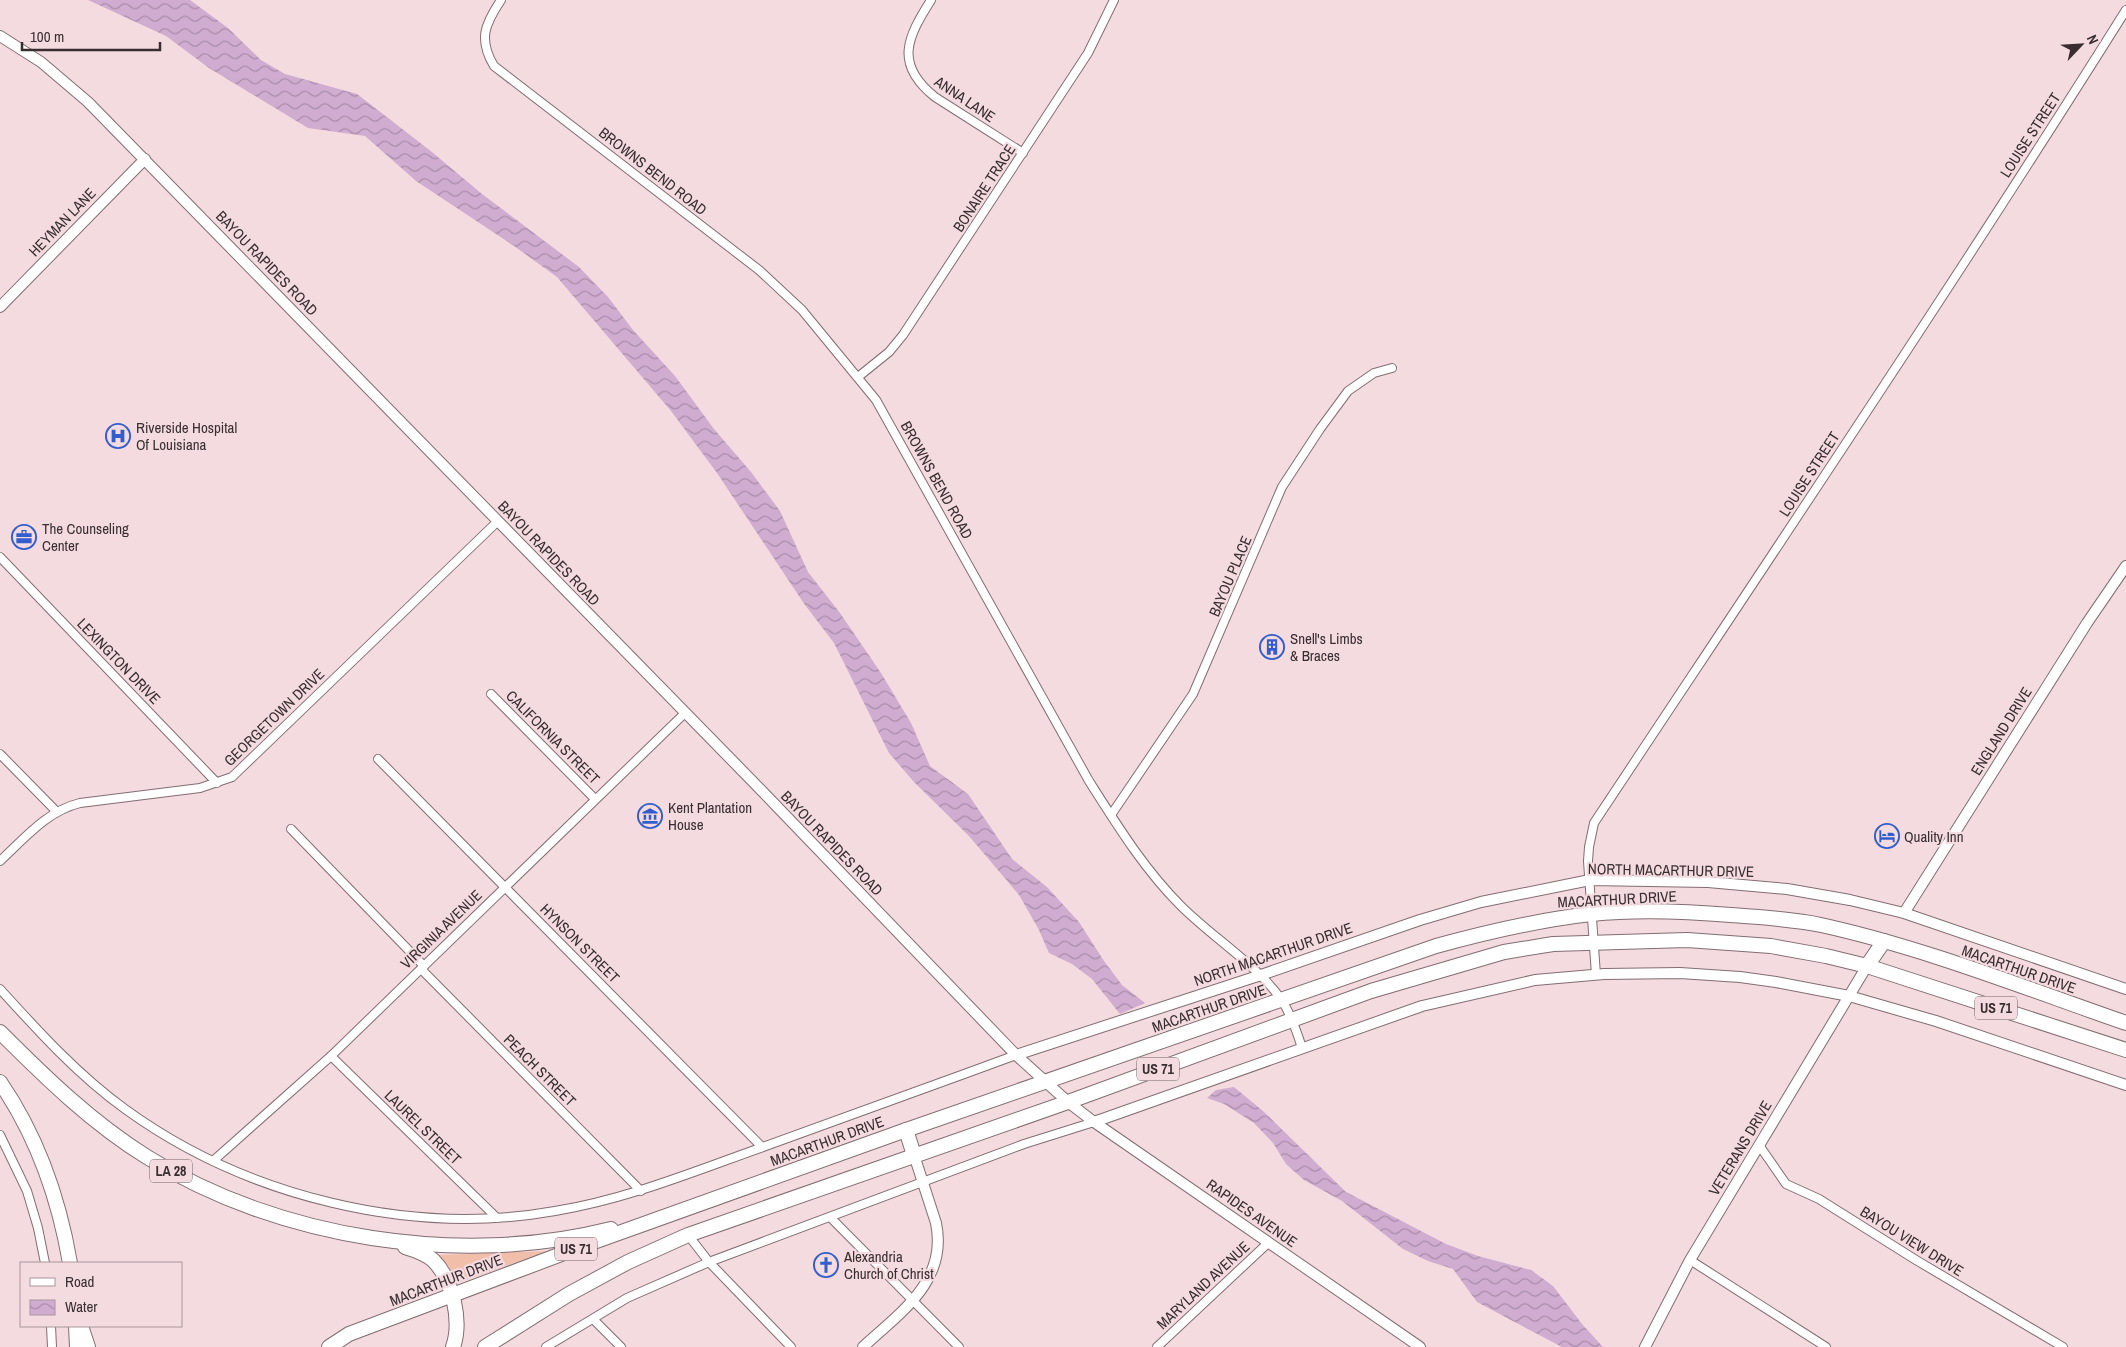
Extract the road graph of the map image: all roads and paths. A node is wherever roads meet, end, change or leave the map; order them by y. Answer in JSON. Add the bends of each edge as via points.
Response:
{"nodes":[{"id":1,"x":501,"y":0,"type":"edge"},
{"id":2,"x":931,"y":0,"type":"edge"},
{"id":3,"x":1114,"y":0,"type":"edge"},
{"id":4,"x":2126,"y":10,"type":"edge"},
{"id":5,"x":0,"y":36,"type":"edge"},
{"id":6,"x":1023,"y":153,"type":"junction"},
{"id":7,"x":145,"y":159,"type":"junction"},
{"id":8,"x":0,"y":307,"type":"edge"},
{"id":9,"x":1392,"y":368,"type":"dead end"},
{"id":10,"x":858,"y":376,"type":"junction"},
{"id":11,"x":497,"y":522,"type":"junction"},
{"id":12,"x":0,"y":557,"type":"edge"},
{"id":13,"x":2126,"y":566,"type":"edge"},
{"id":14,"x":491,"y":694,"type":"dead end"},
{"id":15,"x":685,"y":713,"type":"junction"},
{"id":16,"x":0,"y":754,"type":"edge"},
{"id":17,"x":378,"y":759,"type":"dead end"},
{"id":18,"x":217,"y":783,"type":"junction"},
{"id":19,"x":595,"y":800,"type":"junction"},
{"id":20,"x":56,"y":811,"type":"junction"},
{"id":21,"x":1111,"y":815,"type":"junction"},
{"id":22,"x":291,"y":829,"type":"dead end"},
{"id":23,"x":0,"y":861,"type":"edge"},
{"id":24,"x":1590,"y":880,"type":"junction"},
{"id":25,"x":505,"y":887,"type":"junction"},
{"id":26,"x":1904,"y":913,"type":"junction"},
{"id":27,"x":1593,"y":914,"type":"junction"},
{"id":28,"x":1593,"y":941,"type":"junction"},
{"id":29,"x":1884,"y":941,"type":"junction"},
{"id":30,"x":1867,"y":966,"type":"junction"},
{"id":31,"x":422,"y":967,"type":"junction"},
{"id":32,"x":1261,"y":975,"type":"junction"},
{"id":33,"x":1596,"y":975,"type":"junction"},
{"id":34,"x":0,"y":989,"type":"edge"},
{"id":35,"x":2126,"y":989,"type":"edge"},
{"id":36,"x":1849,"y":996,"type":"junction"},
{"id":37,"x":1281,"y":1000,"type":"junction"},
{"id":38,"x":1292,"y":1020,"type":"junction"},
{"id":39,"x":2126,"y":1023,"type":"edge"},
{"id":40,"x":0,"y":1032,"type":"edge"},
{"id":41,"x":0,"y":1043,"type":"edge"},
{"id":42,"x":1302,"y":1048,"type":"junction"},
{"id":43,"x":2126,"y":1050,"type":"edge"},
{"id":44,"x":1016,"y":1055,"type":"junction"},
{"id":45,"x":331,"y":1056,"type":"junction"},
{"id":46,"x":0,"y":1082,"type":"edge"},
{"id":47,"x":1046,"y":1082,"type":"junction"},
{"id":48,"x":2126,"y":1085,"type":"edge"},
{"id":49,"x":58,"y":1088,"type":"junction"},
{"id":50,"x":1068,"y":1102,"type":"junction"},
{"id":51,"x":1094,"y":1122,"type":"junction"},
{"id":52,"x":906,"y":1130,"type":"junction"},
{"id":53,"x":0,"y":1135,"type":"edge"},
{"id":54,"x":1759,"y":1145,"type":"junction"},
{"id":55,"x":762,"y":1147,"type":"junction"},
{"id":56,"x":914,"y":1155,"type":"junction"},
{"id":57,"x":212,"y":1161,"type":"junction"},
{"id":58,"x":923,"y":1183,"type":"junction"},
{"id":59,"x":641,"y":1191,"type":"junction"},
{"id":60,"x":701,"y":1205,"type":"junction"},
{"id":61,"x":497,"y":1218,"type":"junction"},
{"id":62,"x":831,"y":1218,"type":"junction"},
{"id":63,"x":688,"y":1235,"type":"junction"},
{"id":64,"x":380,"y":1238,"type":"junction"},
{"id":65,"x":1268,"y":1243,"type":"junction"},
{"id":66,"x":1690,"y":1260,"type":"junction"},
{"id":67,"x":45,"y":1262,"type":"edge"},
{"id":68,"x":70,"y":1262,"type":"edge"},
{"id":69,"x":709,"y":1262,"type":"junction"},
{"id":70,"x":452,"y":1296,"type":"junction"},
{"id":71,"x":914,"y":1301,"type":"junction"},
{"id":72,"x":593,"y":1319,"type":"junction"},
{"id":73,"x":51,"y":1327,"type":"edge"},
{"id":74,"x":76,"y":1327,"type":"edge"},
{"id":75,"x":81,"y":1327,"type":"edge"},
{"id":76,"x":1646,"y":1344,"type":"edge"},
{"id":77,"x":52,"y":1347,"type":"edge"},
{"id":78,"x":77,"y":1347,"type":"edge"},
{"id":79,"x":88,"y":1347,"type":"edge"},
{"id":80,"x":329,"y":1347,"type":"edge"},
{"id":81,"x":453,"y":1347,"type":"edge"},
{"id":82,"x":485,"y":1347,"type":"edge"},
{"id":83,"x":546,"y":1347,"type":"edge"},
{"id":84,"x":621,"y":1347,"type":"edge"},
{"id":85,"x":791,"y":1347,"type":"edge"},
{"id":86,"x":863,"y":1347,"type":"edge"},
{"id":87,"x":958,"y":1347,"type":"edge"},
{"id":88,"x":1156,"y":1347,"type":"edge"},
{"id":89,"x":1420,"y":1347,"type":"edge"},
{"id":90,"x":1826,"y":1347,"type":"edge"},
{"id":91,"x":2063,"y":1347,"type":"edge"}],
"edges":[{"from":1,"to":10,"type":"street","name":"BROWNS BEND ROAD","via":[[488,21],[484,46],[494,66],[759,270],[802,310]]},
{"from":2,"to":6,"type":"street","name":"ANNA LANE","via":[[909,40],[911,70],[935,97]]},
{"from":3,"to":6,"type":"street","name":"BONAIRE TRACE","via":[[1088,53]]},
{"from":4,"to":24,"type":"street","name":"LOUISE STREET","via":[[1940,300],[1594,823],[1589,847]]},
{"from":5,"to":7,"type":"street","name":"BAYOU RAPIDES ROAD","via":[[60,76]]},
{"from":6,"to":10,"type":"street","name":"BONAIRE TRACE","via":[[903,335],[889,352]]},
{"from":7,"to":8,"type":"street","name":"HEYMAN LANE"},
{"from":7,"to":11,"type":"street","name":"BAYOU RAPIDES ROAD"},
{"from":9,"to":21,"type":"street","name":"BAYOU PLACE","via":[[1374,373],[1348,391],[1282,488],[1193,694]]},
{"from":10,"to":21,"type":"street","name":"BROWNS BEND ROAD","via":[[876,400]]},
{"from":11,"to":15,"type":"street","name":"BAYOU RAPIDES ROAD"},
{"from":11,"to":18,"type":"street","name":"GEORGETOWN DRIVE","via":[[232,778]]},
{"from":12,"to":18,"type":"street","name":"LEXINGTON DRIVE"},
{"from":13,"to":26,"type":"street","name":"ENGLAND DRIVE"},
{"from":14,"to":19,"type":"street","name":"CALIFORNIA STREET"},
{"from":15,"to":19,"type":"street","name":"VIRGINIA AVENUE"},
{"from":15,"to":44,"type":"street","name":"BAYOU RAPIDES ROAD"},
{"from":16,"to":20,"type":"street"},
{"from":17,"to":25,"type":"street","name":"HYNSON STREET"},
{"from":18,"to":20,"type":"street","name":"GEORGETOWN DRIVE","via":[[80,803]]},
{"from":19,"to":25,"type":"street","name":"VIRGINIA AVENUE"},
{"from":20,"to":23,"type":"street","name":"GEORGETOWN DRIVE"},
{"from":21,"to":32,"type":"street","name":"BROWNS BEND ROAD","via":[[1138,856],[1176,901]]},
{"from":22,"to":31,"type":"street","name":"PEACH STREET"},
{"from":24,"to":26,"type":"street","name":"NORTH MACARTHUR DRIVE","via":[[1708,882],[1787,889]]},
{"from":24,"to":27,"type":"street","name":"LOUISE STREET"},
{"from":24,"to":32,"type":"street","name":"NORTH MACARTHUR DRIVE","via":[[1481,902]]},
{"from":25,"to":31,"type":"street","name":"VIRGINIA AVENUE"},
{"from":25,"to":55,"type":"street","name":"HYNSON STREET"},
{"from":26,"to":35,"type":"street","name":"NORTH MACARTHUR DRIVE"},
{"from":27,"to":28,"type":"street","name":"LOUISE STREET"},
{"from":27,"to":29,"type":"highway","name":"MACARTHUR DRIVE","number":"US 71","via":[[1682,911],[1750,916],[1819,925]]},
{"from":27,"to":37,"type":"highway","name":"MACARTHUR DRIVE","number":"US 71","via":[[1494,930],[1436,946]]},
{"from":28,"to":30,"type":"highway","number":"US 71","via":[[1728,942],[1780,948]]},
{"from":28,"to":33,"type":"street","name":"LOUISE STREET"},
{"from":28,"to":38,"type":"highway","number":"US 71","via":[[1504,952],[1453,965]]},
{"from":29,"to":30,"type":"highway"},
{"from":29,"to":39,"type":"highway","name":"MACARTHUR DRIVE","number":"US 71"},
{"from":30,"to":36,"type":"street","name":"VETERANS DRIVE"},
{"from":30,"to":43,"type":"highway","number":"US 71"},
{"from":31,"to":45,"type":"street","name":"VIRGINIA AVENUE"},
{"from":31,"to":59,"type":"street","name":"PEACH STREET"},
{"from":32,"to":37,"type":"street","name":"BROWNS BEND ROAD"},
{"from":32,"to":44,"type":"street","name":"NORTH MACARTHUR DRIVE"},
{"from":33,"to":36,"type":"street","via":[[1673,973],[1740,977]]},
{"from":33,"to":42,"type":"street","via":[[1535,980],[1476,992],[1422,1006]]},
{"from":34,"to":57,"type":"street","name":"MACARTHUR DRIVE","via":[[44,1037],[124,1108]]},
{"from":36,"to":48,"type":"street","via":[[1925,1017]]},
{"from":36,"to":54,"type":"street","name":"VETERANS DRIVE"},
{"from":37,"to":38,"type":"street","name":"BROWNS BEND ROAD"},
{"from":37,"to":47,"type":"highway","name":"MACARTHUR DRIVE","number":"US 71"},
{"from":38,"to":42,"type":"street","name":"BROWNS BEND ROAD"},
{"from":38,"to":50,"type":"highway","number":"US 71"},
{"from":40,"to":49,"type":"highway","number":"LA 28"},
{"from":41,"to":49,"type":"highway"},
{"from":42,"to":51,"type":"street"},
{"from":44,"to":47,"type":"street","name":"BAYOU RAPIDES ROAD"},
{"from":44,"to":55,"type":"street","name":"MACARTHUR DRIVE"},
{"from":45,"to":57,"type":"street","name":"VIRGINIA AVENUE"},
{"from":45,"to":61,"type":"street","name":"LAUREL STREET"},
{"from":46,"to":68,"type":"highway","via":[[26,1124],[44,1167],[59,1212]]},
{"from":47,"to":50,"type":"street","name":"BAYOU RAPIDES ROAD"},
{"from":47,"to":52,"type":"highway","name":"MACARTHUR DRIVE","number":"US 71"},
{"from":49,"to":64,"type":"highway","number":"LA 28","via":[[120,1139],[204,1187],[303,1223],[345,1234]]},
{"from":50,"to":51,"type":"street","name":"RAPIDES AVENUE"},
{"from":50,"to":56,"type":"highway","number":"US 71"},
{"from":51,"to":58,"type":"street","via":[[1024,1144]]},
{"from":51,"to":65,"type":"street","name":"RAPIDES AVENUE"},
{"from":52,"to":56,"type":"highway"},
{"from":52,"to":60,"type":"highway","name":"MACARTHUR DRIVE","number":"US 71"},
{"from":53,"to":67,"type":"street","via":[[27,1191]]},
{"from":54,"to":66,"type":"street","name":"VETERANS DRIVE"},
{"from":54,"to":91,"type":"street","name":"BAYOU VIEW DRIVE","via":[[1786,1184],[1819,1199]]},
{"from":55,"to":59,"type":"street","name":"MACARTHUR DRIVE"},
{"from":56,"to":58,"type":"street"},
{"from":56,"to":63,"type":"highway","number":"US 71"},
{"from":57,"to":61,"type":"street","name":"MACARTHUR DRIVE","via":[[274,1187],[359,1208],[426,1216]]},
{"from":58,"to":62,"type":"street"},
{"from":58,"to":71,"type":"street","via":[[936,1223],[938,1245],[933,1270]]},
{"from":59,"to":61,"type":"street","name":"MACARTHUR DRIVE","via":[[569,1209]]},
{"from":60,"to":64,"type":"highway","number":"LA 28","via":[[608,1230],[544,1241],[440,1246]]},
{"from":60,"to":70,"type":"highway","name":"MACARTHUR DRIVE","number":"US 71"},
{"from":62,"to":69,"type":"street"},
{"from":62,"to":71,"type":"street"},
{"from":63,"to":69,"type":"street"},
{"from":63,"to":82,"type":"highway","number":"US 71","via":[[568,1294]]},
{"from":64,"to":70,"type":"highway","via":[[433,1260]]},
{"from":65,"to":88,"type":"street","name":"MARYLAND AVENUE"},
{"from":65,"to":89,"type":"street","name":"RAPIDES AVENUE"},
{"from":66,"to":76,"type":"street","name":"VETERANS DRIVE"},
{"from":66,"to":90,"type":"street"},
{"from":69,"to":72,"type":"street","via":[[627,1298]]},
{"from":69,"to":85,"type":"street"},
{"from":70,"to":80,"type":"highway","name":"MACARTHUR DRIVE","number":"US 71","via":[[350,1334]]},
{"from":70,"to":81,"type":"highway","via":[[458,1324]]},
{"from":71,"to":86,"type":"street"},
{"from":71,"to":87,"type":"street"},
{"from":72,"to":83,"type":"street"},
{"from":72,"to":84,"type":"street"},
{"from":73,"to":77,"type":"street"},
{"from":74,"to":78,"type":"highway"},
{"from":75,"to":79,"type":"highway"}]}
